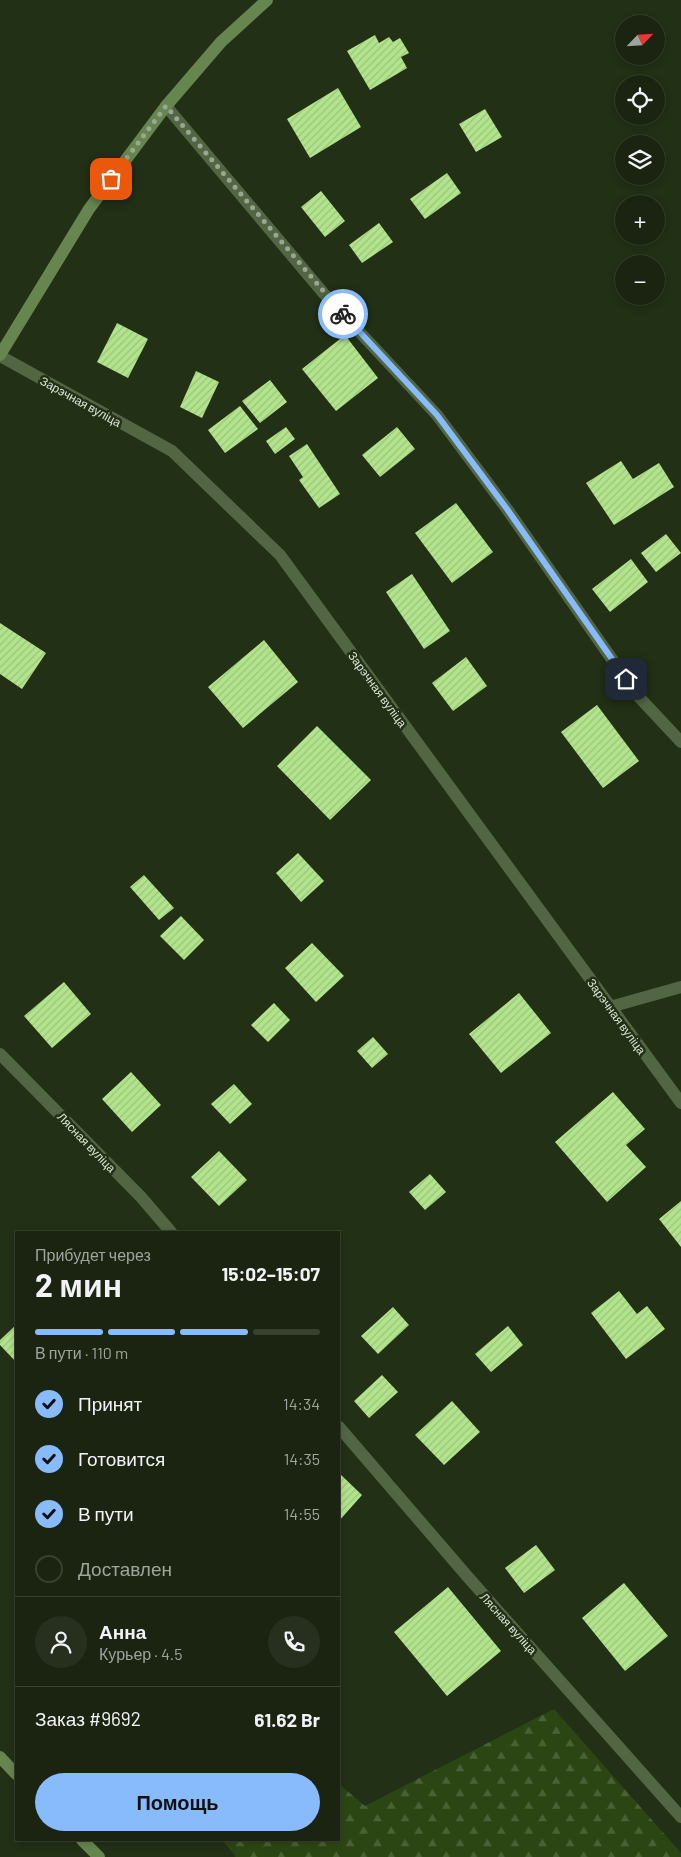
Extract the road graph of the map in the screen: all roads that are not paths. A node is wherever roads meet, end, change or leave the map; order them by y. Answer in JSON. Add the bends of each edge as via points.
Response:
{"nodes":[{"id":1,"x":267,"y":0,"type":"edge"},
{"id":2,"x":166,"y":106,"type":"junction"},
{"id":3,"x":0,"y":356,"type":"edge"},
{"id":4,"x":681,"y":742,"type":"edge"},
{"id":5,"x":681,"y":987,"type":"edge"},
{"id":6,"x":610,"y":1007,"type":"junction"},
{"id":7,"x":0,"y":1054,"type":"edge"},
{"id":8,"x":681,"y":1103,"type":"edge"},
{"id":9,"x":170,"y":1231,"type":"edge"},
{"id":10,"x":340,"y":1428,"type":"edge"},
{"id":11,"x":0,"y":1757,"type":"edge"},
{"id":12,"x":15,"y":1773,"type":"edge"},
{"id":13,"x":681,"y":1817,"type":"edge"},
{"id":14,"x":83,"y":1841,"type":"edge"},
{"id":15,"x":99,"y":1857,"type":"edge"}],
"edges":[{"from":1,"to":2,"type":"street","via":[[221,42]]},
{"from":2,"to":3,"type":"street","via":[[89,209]]},
{"from":2,"to":4,"type":"street","via":[[325,295],[437,415],[507,509],[636,695]]},
{"from":3,"to":6,"type":"street","name":"Зарэчная вуліца","via":[[172,451],[280,555]]},
{"from":5,"to":6,"type":"street"},
{"from":6,"to":8,"type":"street","name":"Зарэчная вуліца"},
{"from":7,"to":9,"type":"street","name":"Лясная вуліца"},
{"from":10,"to":13,"type":"street","name":"Лясная вуліца"},
{"from":11,"to":12,"type":"street"},
{"from":14,"to":15,"type":"street"}]}
